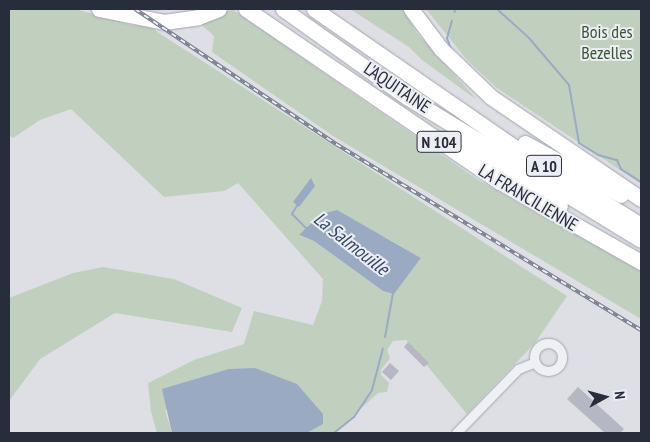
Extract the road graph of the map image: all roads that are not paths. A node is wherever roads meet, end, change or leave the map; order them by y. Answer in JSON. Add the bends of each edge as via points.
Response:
{"nodes":[{"id":1,"x":99,"y":9,"type":"edge"},
{"id":2,"x":219,"y":9,"type":"edge"},
{"id":3,"x":246,"y":9,"type":"edge"},
{"id":4,"x":283,"y":9,"type":"edge"},
{"id":5,"x":314,"y":9,"type":"edge"},
{"id":6,"x":411,"y":9,"type":"edge"},
{"id":7,"x":407,"y":97,"type":"junction"},
{"id":8,"x":451,"y":102,"type":"junction"},
{"id":9,"x":641,"y":199,"type":"edge"},
{"id":10,"x":641,"y":205,"type":"edge"},
{"id":11,"x":641,"y":225,"type":"edge"},
{"id":12,"x":641,"y":240,"type":"edge"},
{"id":13,"x":641,"y":260,"type":"edge"},
{"id":14,"x":535,"y":362,"type":"dead end"},
{"id":15,"x":456,"y":433,"type":"edge"}],
"edges":[{"from":1,"to":2,"type":"highway","via":[[164,22],[198,17]]},
{"from":3,"to":13,"type":"highway","name":"LA FRANCILIENNE","number":"N 104","via":[[500,182]]},
{"from":4,"to":7,"type":"highway","name":"L'AQUITAINE","number":"A 10"},
{"from":5,"to":8,"type":"highway","name":"L'AQUITAINE","number":"A 10"},
{"from":6,"to":9,"type":"highway","via":[[441,49],[491,98]]},
{"from":7,"to":12,"type":"highway","name":"L'AQUITAINE","number":"A 10"},
{"from":7,"to":13,"type":"highway","via":[[502,168]]},
{"from":8,"to":10,"type":"highway"},
{"from":8,"to":11,"type":"highway","name":"L'AQUITAINE","number":"A 10","via":[[514,148]]},
{"from":14,"to":15,"type":"street","via":[[518,369]]}]}
